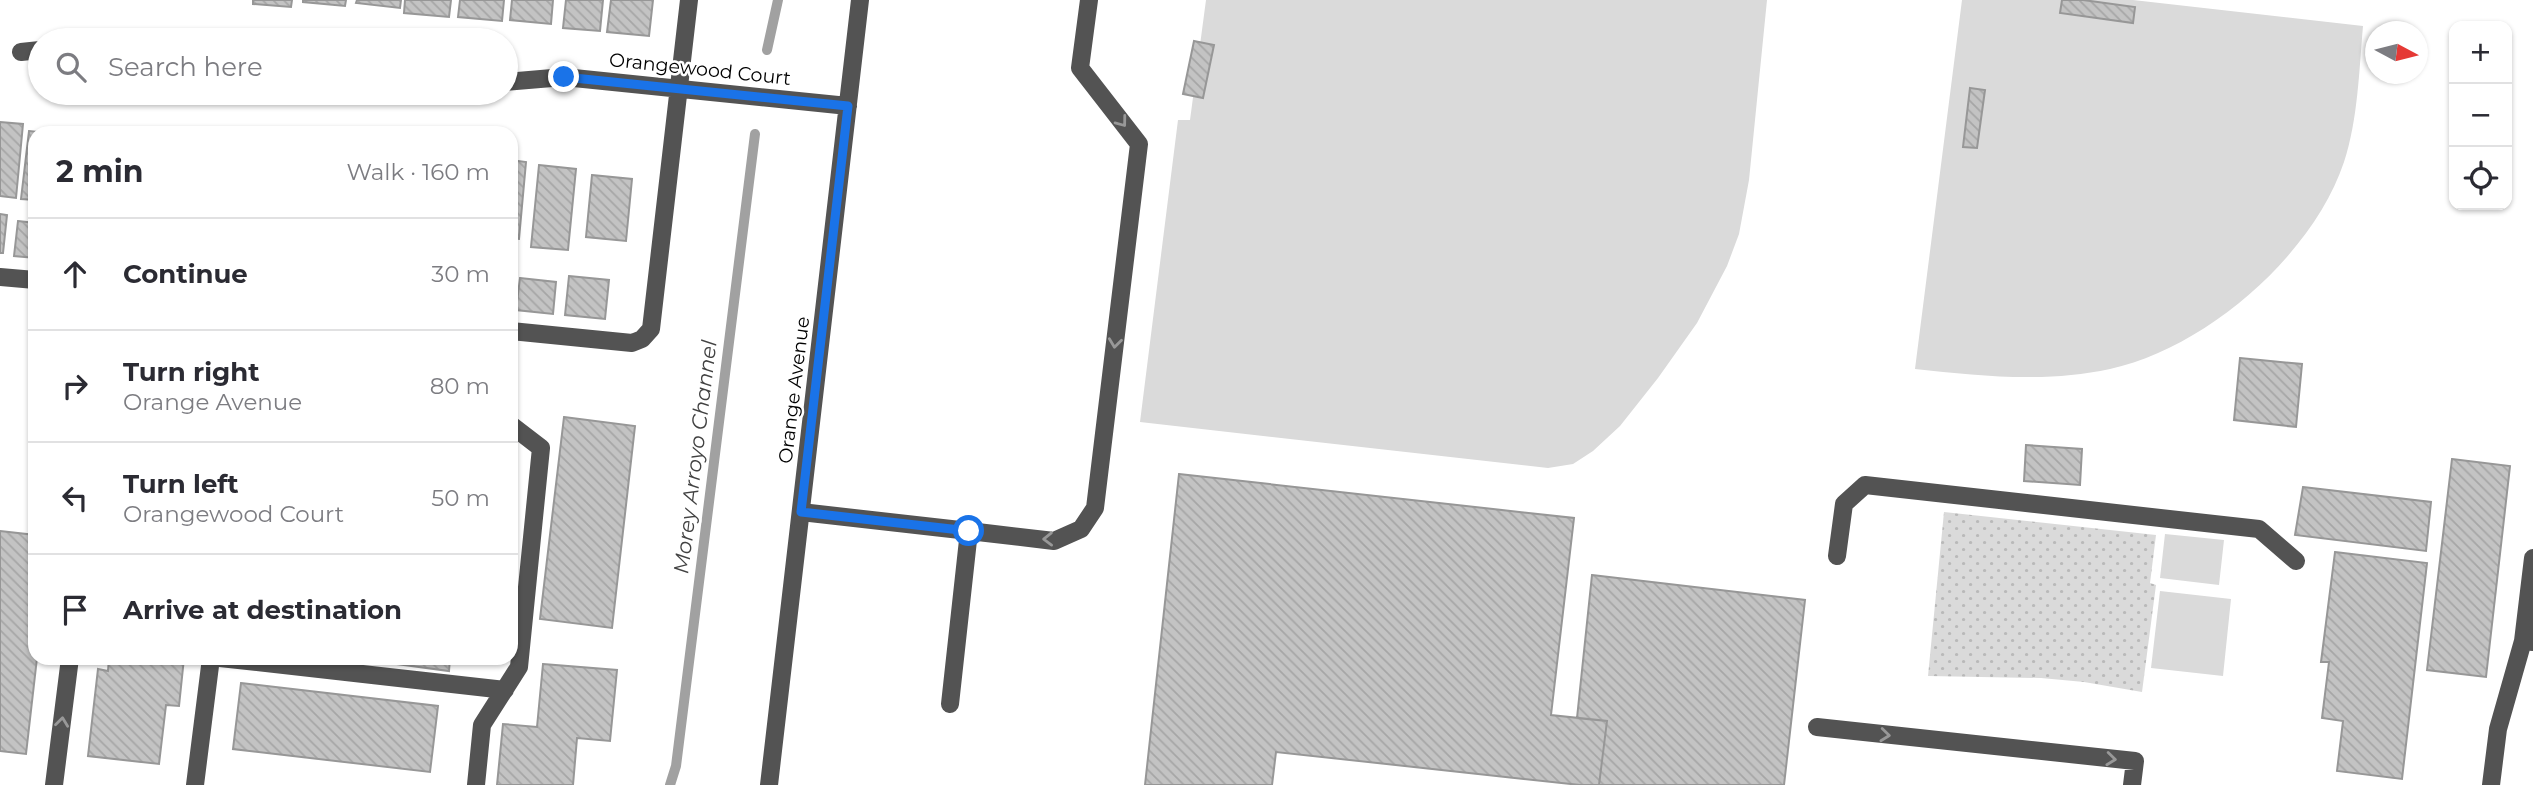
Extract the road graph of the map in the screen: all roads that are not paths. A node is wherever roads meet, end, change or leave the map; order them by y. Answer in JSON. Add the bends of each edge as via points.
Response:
{"nodes":[{"id":1,"x":689,"y":0,"type":"edge"},
{"id":2,"x":860,"y":0,"type":"edge"},
{"id":3,"x":1088,"y":0,"type":"edge"},
{"id":4,"x":28,"y":51,"type":"edge"},
{"id":5,"x":21,"y":52,"type":"dead end"},
{"id":6,"x":518,"y":81,"type":"edge"},
{"id":7,"x":680,"y":88,"type":"junction"},
{"id":8,"x":848,"y":106,"type":"junction"},
{"id":9,"x":0,"y":277,"type":"edge"},
{"id":10,"x":28,"y":280,"type":"edge"},
{"id":11,"x":518,"y":332,"type":"edge"},
{"id":12,"x":518,"y":430,"type":"edge"},
{"id":13,"x":801,"y":512,"type":"junction"},
{"id":14,"x":969,"y":531,"type":"junction"},
{"id":15,"x":1837,"y":556,"type":"dead end"},
{"id":16,"x":2533,"y":558,"type":"edge"},
{"id":17,"x":2296,"y":561,"type":"dead end"},
{"id":18,"x":2528,"y":641,"type":"edge"},
{"id":19,"x":69,"y":665,"type":"edge"},
{"id":20,"x":210,"y":665,"type":"edge"},
{"id":21,"x":282,"y":665,"type":"edge"},
{"id":22,"x":505,"y":690,"type":"junction"},
{"id":23,"x":950,"y":704,"type":"dead end"},
{"id":24,"x":1817,"y":727,"type":"dead end"},
{"id":25,"x":54,"y":785,"type":"edge"},
{"id":26,"x":195,"y":785,"type":"edge"},
{"id":27,"x":476,"y":785,"type":"edge"},
{"id":28,"x":769,"y":785,"type":"edge"},
{"id":29,"x":2133,"y":785,"type":"edge"},
{"id":30,"x":2491,"y":785,"type":"edge"}],
"edges":[{"from":1,"to":7,"type":"street"},
{"from":2,"to":8,"type":"street","name":"Orange Avenue"},
{"from":3,"to":14,"type":"street","one_way":true,"via":[[1080,68],[1139,144],[1095,508],[1081,529],[1054,541]]},
{"from":4,"to":5,"type":"street"},
{"from":6,"to":7,"type":"street","name":"Orangewood Court","via":[[564,77]]},
{"from":7,"to":8,"type":"street","name":"Orangewood Court"},
{"from":7,"to":11,"type":"street","via":[[651,329],[642,340],[632,343]]},
{"from":8,"to":13,"type":"street","name":"Orange Avenue"},
{"from":9,"to":10,"type":"street"},
{"from":12,"to":22,"type":"street","via":[[541,448],[519,667]]},
{"from":13,"to":14,"type":"street"},
{"from":13,"to":28,"type":"street","name":"Orange Avenue"},
{"from":14,"to":23,"type":"street"},
{"from":15,"to":17,"type":"street","via":[[1844,504],[1865,485],[2259,529]]},
{"from":16,"to":18,"type":"street"},
{"from":18,"to":30,"type":"street","via":[[2498,729]]},
{"from":25,"to":19,"type":"street","one_way":true},
{"from":20,"to":26,"type":"street"},
{"from":21,"to":22,"type":"street"},
{"from":22,"to":27,"type":"street","via":[[482,725]]},
{"from":24,"to":29,"type":"street","one_way":true,"via":[[2135,761]]}]}
